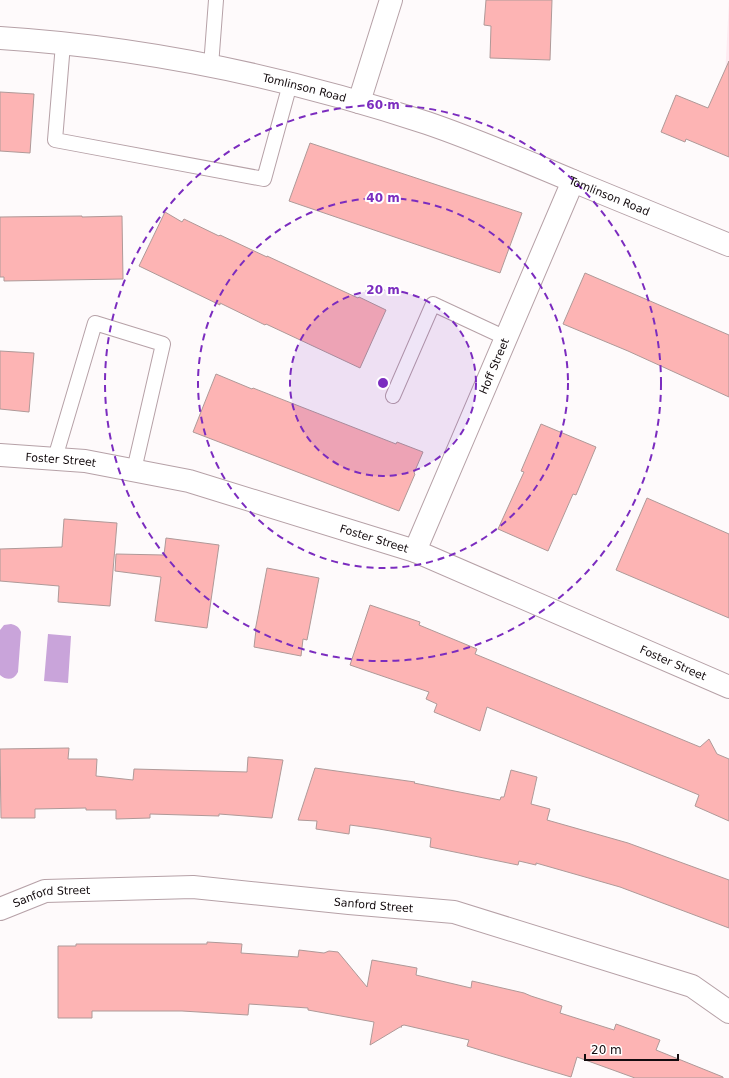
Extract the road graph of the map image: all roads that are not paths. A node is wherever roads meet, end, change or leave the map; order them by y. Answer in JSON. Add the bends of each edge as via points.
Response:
{"nodes":[{"id":1,"x":216,"y":0,"type":"edge"},
{"id":2,"x":391,"y":0,"type":"edge"},
{"id":3,"x":0,"y":38,"type":"edge"},
{"id":4,"x":63,"y":44,"type":"junction"},
{"id":5,"x":211,"y":66,"type":"junction"},
{"id":6,"x":290,"y":84,"type":"junction"},
{"id":7,"x":359,"y":102,"type":"junction"},
{"id":8,"x":573,"y":180,"type":"junction"},
{"id":9,"x":729,"y":246,"type":"edge"},
{"id":10,"x":506,"y":338,"type":"junction"},
{"id":11,"x":393,"y":396,"type":"dead end"},
{"id":12,"x":0,"y":455,"type":"edge"},
{"id":13,"x":55,"y":458,"type":"junction"},
{"id":14,"x":134,"y":470,"type":"junction"},
{"id":15,"x":416,"y":551,"type":"junction"},
{"id":16,"x":729,"y":687,"type":"edge"},
{"id":17,"x":1,"y":909,"type":"edge"},
{"id":18,"x":729,"y":1012,"type":"edge"}],
"edges":[{"from":1,"to":5,"type":"lane"},
{"from":2,"to":7,"type":"street"},
{"from":3,"to":4,"type":"street","name":"Tomlinson Road"},
{"from":4,"to":5,"type":"street","name":"Tomlinson Road"},
{"from":4,"to":6,"type":"lane","via":[[55,140],[264,179]]},
{"from":5,"to":6,"type":"street","name":"Tomlinson Road"},
{"from":6,"to":7,"type":"street","name":"Tomlinson Road"},
{"from":7,"to":8,"type":"street","name":"Tomlinson Road","via":[[498,149]]},
{"from":8,"to":9,"type":"street","name":"Tomlinson Road"},
{"from":8,"to":10,"type":"street","name":"Hoff Street"},
{"from":10,"to":11,"type":"lane","via":[[433,304]]},
{"from":10,"to":15,"type":"street","name":"Hoff Street"},
{"from":12,"to":13,"type":"street","name":"Foster Street"},
{"from":13,"to":14,"type":"street","name":"Foster Street","via":[[85,460]]},
{"from":13,"to":14,"type":"lane","via":[[95,323],[162,344]]},
{"from":14,"to":15,"type":"street","name":"Foster Street","via":[[189,481]]},
{"from":15,"to":16,"type":"street","name":"Foster Street"},
{"from":17,"to":18,"type":"street","name":"Sanford Street","via":[[45,891],[193,887],[454,912],[692,986]]}]}
